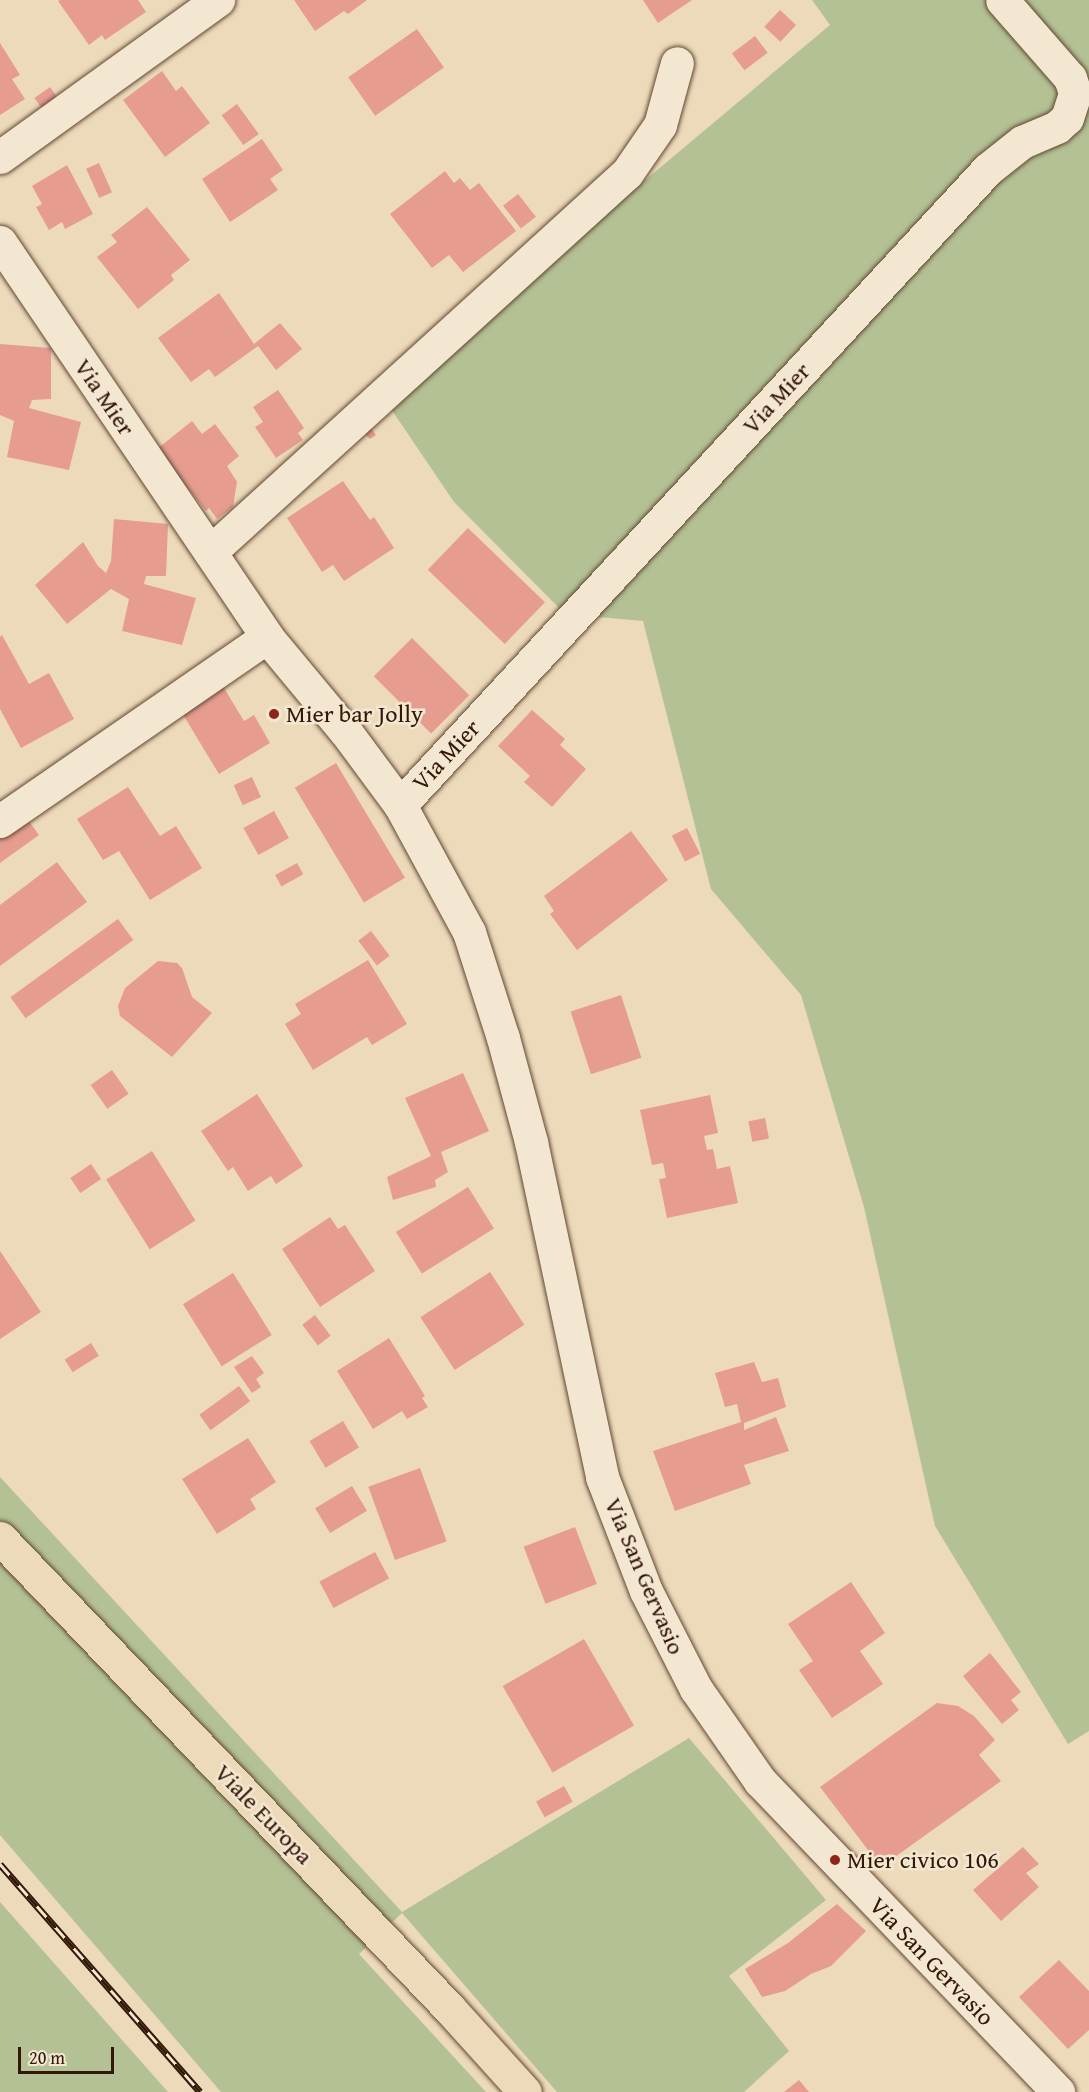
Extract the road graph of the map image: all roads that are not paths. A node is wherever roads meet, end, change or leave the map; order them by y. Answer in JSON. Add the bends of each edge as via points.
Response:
{"nodes":[{"id":1,"x":218,"y":0,"type":"edge"},
{"id":2,"x":1002,"y":0,"type":"edge"},
{"id":3,"x":677,"y":63,"type":"dead end"},
{"id":4,"x":0,"y":157,"type":"edge"},
{"id":5,"x":0,"y":242,"type":"edge"},
{"id":6,"x":210,"y":552,"type":"junction"},
{"id":7,"x":267,"y":637,"type":"junction"},
{"id":8,"x":400,"y":805,"type":"junction"},
{"id":9,"x":0,"y":821,"type":"edge"},
{"id":10,"x":531,"y":1142,"type":"joint"},
{"id":11,"x":0,"y":1538,"type":"edge"},
{"id":12,"x":525,"y":2092,"type":"edge"},
{"id":13,"x":1058,"y":2092,"type":"edge"}],
"edges":[{"from":1,"to":4,"type":"street"},
{"from":2,"to":8,"type":"street","name":"Via Mier","via":[[1070,78],[1075,93],[1067,118],[1057,127],[1022,142],[988,169]]},
{"from":3,"to":6,"type":"street","via":[[660,125],[627,173]]},
{"from":5,"to":6,"type":"street","name":"Via Mier"},
{"from":6,"to":7,"type":"street","name":"Via Mier"},
{"from":7,"to":8,"type":"street","name":"Via Mier"},
{"from":7,"to":9,"type":"street"},
{"from":8,"to":10,"type":"street","name":"Via Mier","via":[[469,932]]},
{"from":10,"to":13,"type":"street","name":"Via San Gervasio","via":[[602,1477],[646,1591],[696,1689],[760,1781]]},
{"from":11,"to":12,"type":"main road","name":"Viale Europa"}]}
